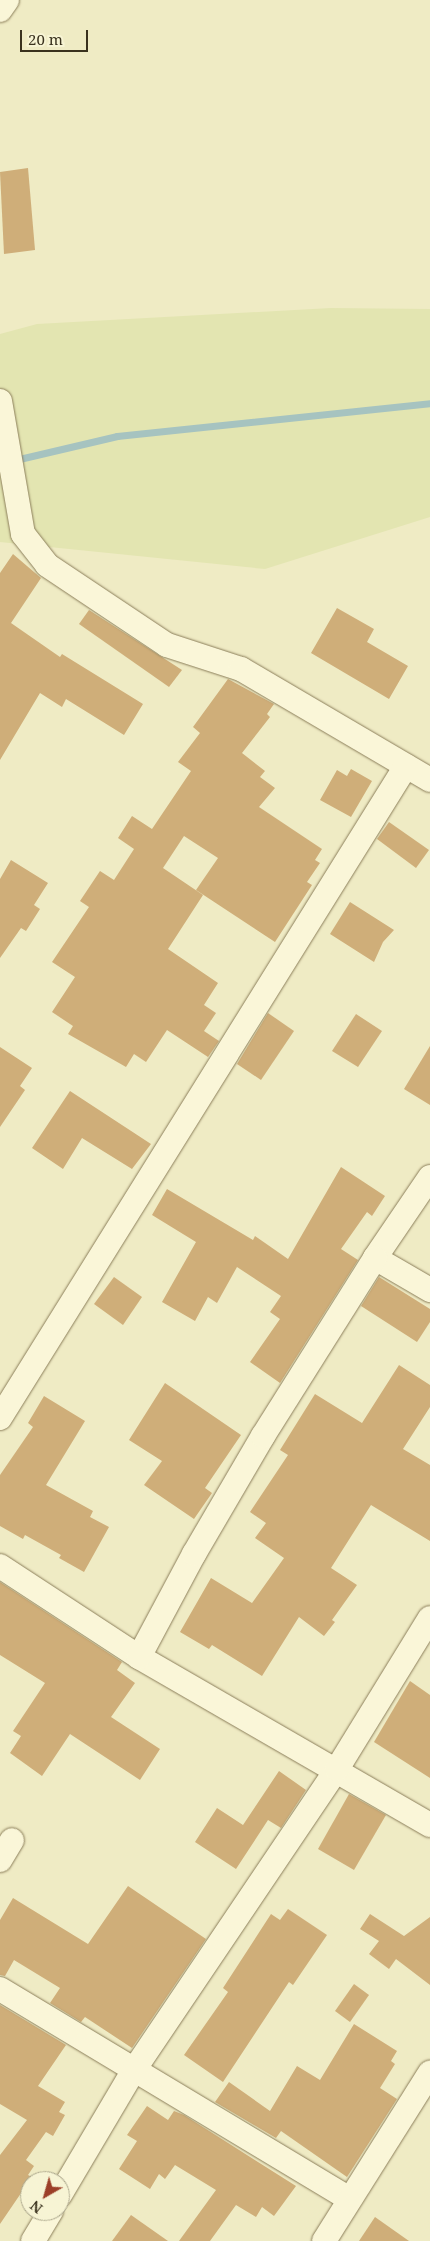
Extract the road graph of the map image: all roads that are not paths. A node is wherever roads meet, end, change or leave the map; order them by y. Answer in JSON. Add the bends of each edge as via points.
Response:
{"nodes":[{"id":1,"x":7,"y":0,"type":"edge"},
{"id":2,"x":0,"y":10,"type":"edge"},
{"id":3,"x":0,"y":402,"type":"edge"},
{"id":4,"x":406,"y":766,"type":"junction"},
{"id":5,"x":430,"y":780,"type":"edge"},
{"id":6,"x":430,"y":1177,"type":"edge"},
{"id":7,"x":375,"y":1258,"type":"junction"},
{"id":8,"x":430,"y":1290,"type":"edge"},
{"id":9,"x":0,"y":1418,"type":"edge"},
{"id":10,"x":0,"y":1566,"type":"edge"},
{"id":11,"x":430,"y":1618,"type":"edge"},
{"id":12,"x":139,"y":1657,"type":"junction"},
{"id":13,"x":337,"y":1770,"type":"junction"},
{"id":14,"x":430,"y":1825,"type":"edge"},
{"id":15,"x":12,"y":1840,"type":"dead end"},
{"id":16,"x":0,"y":1860,"type":"edge"},
{"id":17,"x":0,"y":1989,"type":"edge"},
{"id":18,"x":134,"y":2070,"type":"junction"},
{"id":19,"x":430,"y":2073,"type":"edge"},
{"id":20,"x":70,"y":2179,"type":"edge"},
{"id":21,"x":350,"y":2199,"type":"junction"},
{"id":22,"x":45,"y":2221,"type":"edge"},
{"id":23,"x":33,"y":2241,"type":"edge"},
{"id":24,"x":324,"y":2241,"type":"edge"}],
"edges":[{"from":1,"to":2,"type":"street"},
{"from":3,"to":4,"type":"street","via":[[23,534],[48,565],[167,645],[241,669]]},
{"from":4,"to":5,"type":"street"},
{"from":4,"to":9,"type":"street"},
{"from":6,"to":7,"type":"street"},
{"from":7,"to":8,"type":"street"},
{"from":7,"to":12,"type":"street","via":[[263,1436]]},
{"from":10,"to":12,"type":"street"},
{"from":11,"to":13,"type":"street"},
{"from":12,"to":13,"type":"street"},
{"from":13,"to":14,"type":"street"},
{"from":13,"to":18,"type":"street"},
{"from":15,"to":16,"type":"street"},
{"from":17,"to":18,"type":"street"},
{"from":18,"to":20,"type":"street"},
{"from":18,"to":21,"type":"street"},
{"from":19,"to":21,"type":"street"},
{"from":21,"to":24,"type":"street"},
{"from":22,"to":23,"type":"street"}]}
